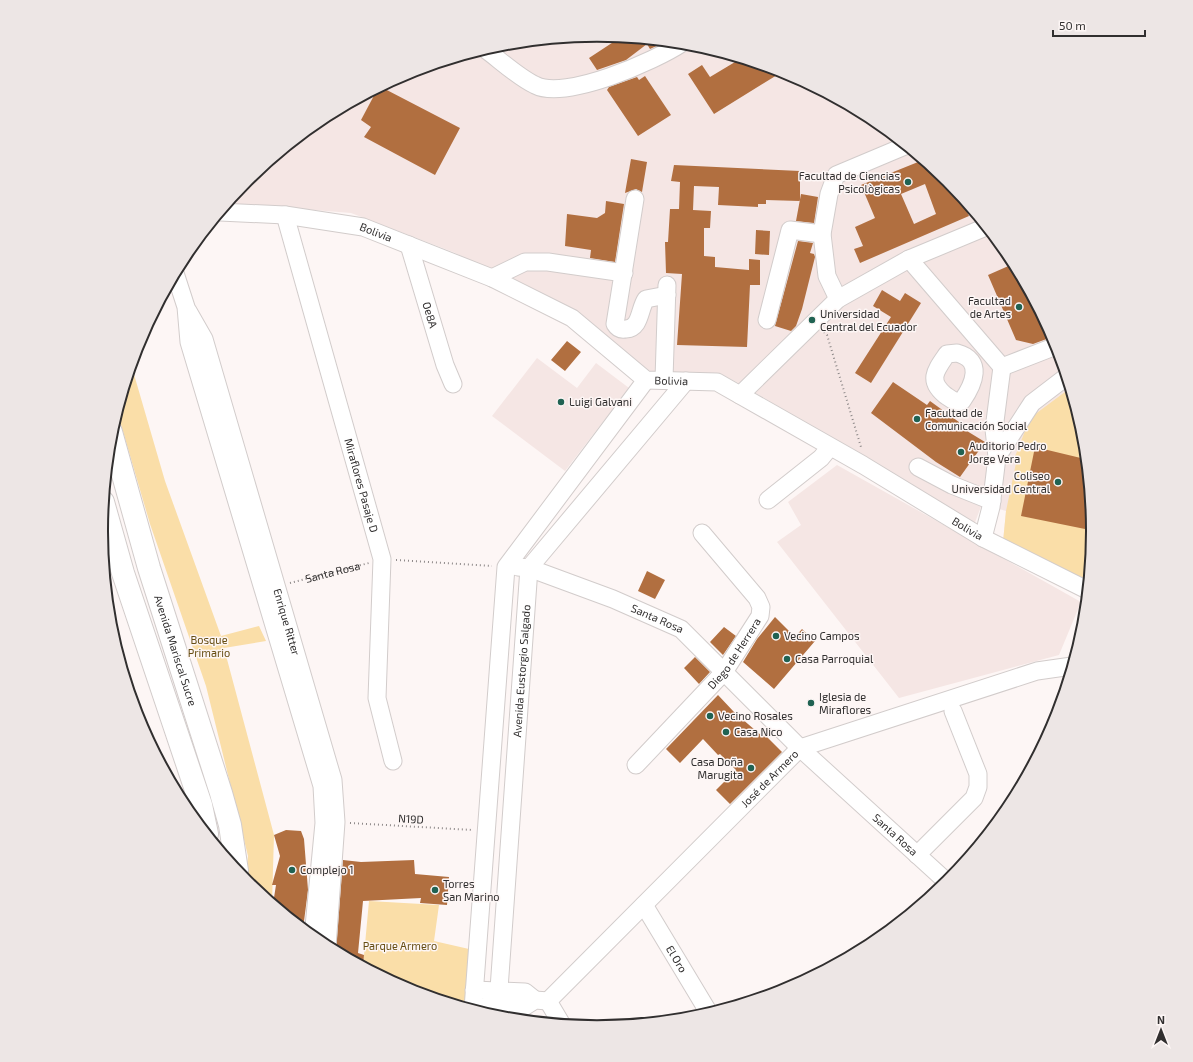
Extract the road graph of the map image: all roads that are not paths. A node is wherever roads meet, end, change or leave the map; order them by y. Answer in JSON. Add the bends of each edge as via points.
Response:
{"nodes":[{"id":1,"x":674,"y":48,"type":"edge"},
{"id":2,"x":491,"y":54,"type":"edge"},
{"id":3,"x":900,"y":148,"type":"edge"},
{"id":4,"x":635,"y":199,"type":"dead end"},
{"id":5,"x":226,"y":212,"type":"edge"},
{"id":6,"x":285,"y":215,"type":"junction"},
{"id":7,"x":981,"y":229,"type":"edge"},
{"id":8,"x":822,"y":234,"type":"junction"},
{"id":9,"x":409,"y":245,"type":"junction"},
{"id":10,"x":909,"y":259,"type":"junction"},
{"id":11,"x":624,"y":273,"type":"junction"},
{"id":12,"x":492,"y":278,"type":"junction"},
{"id":13,"x":177,"y":279,"type":"edge"},
{"id":14,"x":838,"y":299,"type":"junction"},
{"id":15,"x":186,"y":307,"type":"junction"},
{"id":16,"x":767,"y":320,"type":"dead end"},
{"id":17,"x":981,"y":342,"type":"junction"},
{"id":18,"x":1050,"y":348,"type":"edge"},
{"id":19,"x":971,"y":359,"type":"dead end"},
{"id":20,"x":1002,"y":367,"type":"junction"},
{"id":21,"x":664,"y":379,"type":"junction"},
{"id":22,"x":646,"y":380,"type":"junction"},
{"id":23,"x":1062,"y":380,"type":"edge"},
{"id":24,"x":686,"y":381,"type":"junction"},
{"id":25,"x":453,"y":384,"type":"dead end"},
{"id":26,"x":740,"y":395,"type":"junction"},
{"id":27,"x":115,"y":447,"type":"edge"},
{"id":28,"x":830,"y":447,"type":"junction"},
{"id":29,"x":997,"y":457,"type":"junction"},
{"id":30,"x":918,"y":467,"type":"dead end"},
{"id":31,"x":768,"y":500,"type":"dead end"},
{"id":32,"x":992,"y":501,"type":"junction"},
{"id":33,"x":108,"y":521,"type":"edge"},
{"id":34,"x":702,"y":533,"type":"dead end"},
{"id":35,"x":983,"y":538,"type":"junction"},
{"id":36,"x":506,"y":567,"type":"junction"},
{"id":37,"x":529,"y":568,"type":"junction"},
{"id":38,"x":1082,"y":587,"type":"edge"},
{"id":39,"x":1066,"y":667,"type":"edge"},
{"id":40,"x":724,"y":672,"type":"junction"},
{"id":41,"x":169,"y":710,"type":"junction"},
{"id":42,"x":953,"y":711,"type":"dead end"},
{"id":43,"x":800,"y":748,"type":"junction"},
{"id":44,"x":393,"y":761,"type":"dead end"},
{"id":45,"x":636,"y":765,"type":"dead end"},
{"id":46,"x":218,"y":783,"type":"junction"},
{"id":47,"x":196,"y":790,"type":"junction"},
{"id":48,"x":189,"y":802,"type":"edge"},
{"id":49,"x":204,"y":822,"type":"edge"},
{"id":50,"x":917,"y":855,"type":"junction"},
{"id":51,"x":235,"y":860,"type":"edge"},
{"id":52,"x":942,"y":877,"type":"edge"},
{"id":53,"x":644,"y":905,"type":"junction"},
{"id":54,"x":314,"y":930,"type":"edge"},
{"id":55,"x":327,"y":939,"type":"edge"},
{"id":56,"x":542,"y":1000,"type":"junction"},
{"id":57,"x":473,"y":1002,"type":"edge"},
{"id":58,"x":498,"y":1005,"type":"edge"},
{"id":59,"x":706,"y":1007,"type":"edge"},
{"id":60,"x":556,"y":1018,"type":"edge"}],
"edges":[{"from":1,"to":2,"type":"street","via":[[642,64],[564,89],[535,86]]},
{"from":3,"to":8,"type":"street","via":[[836,175],[829,194]]},
{"from":4,"to":11,"type":"street"},
{"from":5,"to":6,"type":"street","name":"Bolivia"},
{"from":6,"to":9,"type":"street","name":"Bolivia","via":[[363,228]]},
{"from":6,"to":44,"type":"street","name":"Miraflores Pasaje D","via":[[382,559],[377,698]]},
{"from":7,"to":10,"type":"street"},
{"from":8,"to":14,"type":"street","via":[[827,276]]},
{"from":8,"to":16,"type":"street","via":[[790,230]]},
{"from":9,"to":12,"type":"street","name":"Bolivia"},
{"from":9,"to":25,"type":"street","name":"Oe8A"},
{"from":10,"to":14,"type":"street"},
{"from":10,"to":17,"type":"street"},
{"from":11,"to":12,"type":"street","via":[[548,262],[525,262]]},
{"from":11,"to":21,"type":"street","via":[[615,324],[623,330],[634,328],[646,299],[667,290]]},
{"from":12,"to":22,"type":"street","name":"Bolivia","via":[[572,318]]},
{"from":13,"to":15,"type":"street","name":"Enrique Ritter"},
{"from":14,"to":26,"type":"street"},
{"from":15,"to":54,"type":"street","name":"Enrique Ritter","via":[[189,342],[322,786],[324,823]]},
{"from":15,"to":55,"type":"street","name":"Enrique Ritter","via":[[204,339],[333,780],[336,822]]},
{"from":17,"to":19,"type":"street"},
{"from":17,"to":20,"type":"street"},
{"from":18,"to":20,"type":"street"},
{"from":20,"to":29,"type":"street","via":[[994,429]]},
{"from":21,"to":22,"type":"street","name":"Bolivia"},
{"from":21,"to":24,"type":"street","name":"Bolivia"},
{"from":22,"to":36,"type":"street"},
{"from":23,"to":29,"type":"street","via":[[1032,403]]},
{"from":24,"to":26,"type":"street","name":"Bolivia","via":[[718,382]]},
{"from":24,"to":37,"type":"street"},
{"from":26,"to":28,"type":"street","name":"Bolivia"},
{"from":27,"to":46,"type":"main road","name":"Avenida Mariscal Sucre","via":[[149,568]]},
{"from":28,"to":31,"type":"street","via":[[821,458]]},
{"from":28,"to":35,"type":"street","name":"Bolivia"},
{"from":29,"to":32,"type":"street"},
{"from":30,"to":32,"type":"street","via":[[952,485]]},
{"from":32,"to":35,"type":"street"},
{"from":33,"to":41,"type":"main road"},
{"from":34,"to":40,"type":"street","name":"Diego de Herrera","via":[[762,607],[760,616]]},
{"from":35,"to":38,"type":"street","name":"Bolivia"},
{"from":36,"to":37,"type":"street","name":"Santa Rosa"},
{"from":36,"to":57,"type":"street"},
{"from":37,"to":40,"type":"street","name":"Santa Rosa","via":[[613,599],[681,629]]},
{"from":37,"to":58,"type":"street","name":"Avenida Eustorgio Salgado"},
{"from":39,"to":43,"type":"street","name":"José de Armero","via":[[1037,672]]},
{"from":40,"to":43,"type":"street","name":"Santa Rosa"},
{"from":40,"to":45,"type":"street","name":"Diego de Herrera"},
{"from":41,"to":47,"type":"main road"},
{"from":41,"to":48,"type":"main road"},
{"from":42,"to":50,"type":"street","via":[[978,774],[978,787],[974,798]]},
{"from":43,"to":50,"type":"street","name":"Santa Rosa"},
{"from":43,"to":53,"type":"street","name":"José de Armero"},
{"from":46,"to":47,"type":"main road"},
{"from":46,"to":51,"type":"main road","name":"Avenida Mariscal Sucre","via":[[230,825]]},
{"from":47,"to":49,"type":"main road"},
{"from":50,"to":52,"type":"street","name":"Santa Rosa"},
{"from":53,"to":56,"type":"street","name":"José de Armero"},
{"from":53,"to":59,"type":"street","name":"El Oro"},
{"from":56,"to":58,"type":"street","name":"José de Armero","via":[[524,1007]]},
{"from":56,"to":60,"type":"street"},
{"from":57,"to":58,"type":"street","name":"José de Armero"}]}
